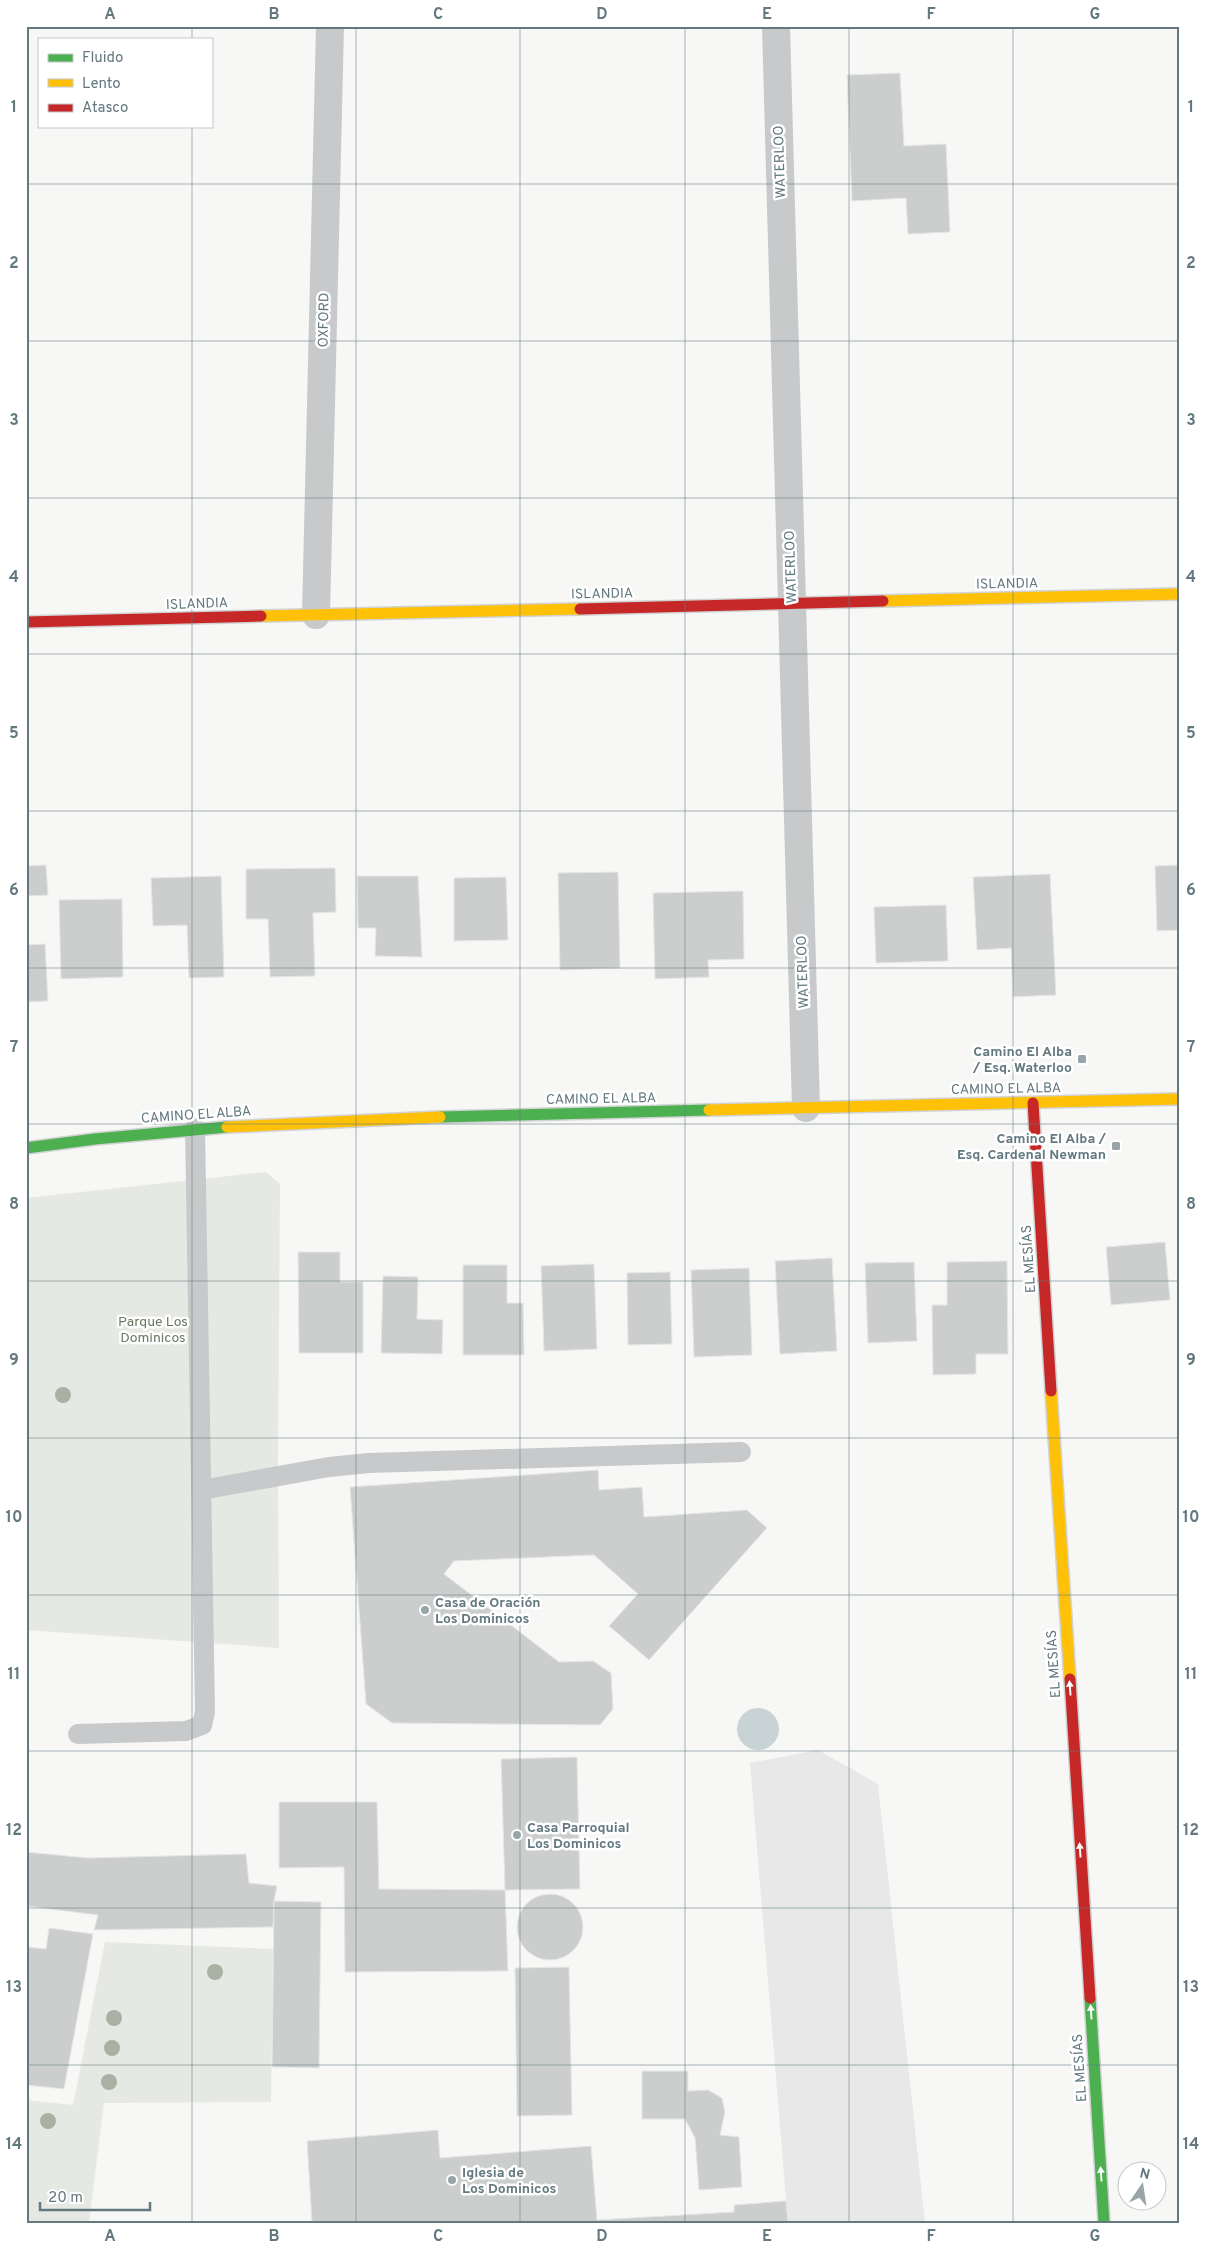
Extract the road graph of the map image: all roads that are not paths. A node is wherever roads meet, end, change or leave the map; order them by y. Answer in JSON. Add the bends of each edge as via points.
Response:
{"nodes":[{"id":1,"x":330,"y":26,"type":"edge"},
{"id":2,"x":776,"y":26,"type":"edge"},
{"id":3,"x":1179,"y":594,"type":"edge"},
{"id":4,"x":791,"y":604,"type":"junction"},
{"id":5,"x":316,"y":614,"type":"junction"},
{"id":6,"x":26,"y":622,"type":"edge"},
{"id":7,"x":1179,"y":1099,"type":"edge"},
{"id":8,"x":1033,"y":1103,"type":"junction"},
{"id":9,"x":806,"y":1108,"type":"junction"},
{"id":10,"x":195,"y":1128,"type":"junction"},
{"id":11,"x":26,"y":1148,"type":"edge"},
{"id":12,"x":741,"y":1452,"type":"dead end"},
{"id":13,"x":201,"y":1490,"type":"junction"},
{"id":14,"x":78,"y":1734,"type":"dead end"},
{"id":15,"x":1104,"y":2223,"type":"edge"}],
"edges":[{"from":1,"to":5,"type":"street","name":"OXFORD"},
{"from":2,"to":4,"type":"street","name":"WATERLOO"},
{"from":3,"to":4,"type":"street","name":"ISLANDIA"},
{"from":4,"to":5,"type":"street","name":"ISLANDIA"},
{"from":4,"to":9,"type":"street","name":"WATERLOO"},
{"from":5,"to":6,"type":"street","name":"ISLANDIA"},
{"from":7,"to":8,"type":"street","name":"CAMINO EL ALBA"},
{"from":8,"to":9,"type":"street","name":"CAMINO EL ALBA"},
{"from":15,"to":8,"type":"street","name":"EL MESÍAS","one_way":true},
{"from":9,"to":10,"type":"street","name":"CAMINO EL ALBA","via":[[438,1117]]},
{"from":10,"to":11,"type":"street","name":"CAMINO EL ALBA","via":[[89,1138]]},
{"from":10,"to":13,"type":"lane"},
{"from":12,"to":13,"type":"lane","via":[[369,1463]]},
{"from":13,"to":14,"type":"lane","via":[[205,1712],[202,1725],[186,1731]]}]}
